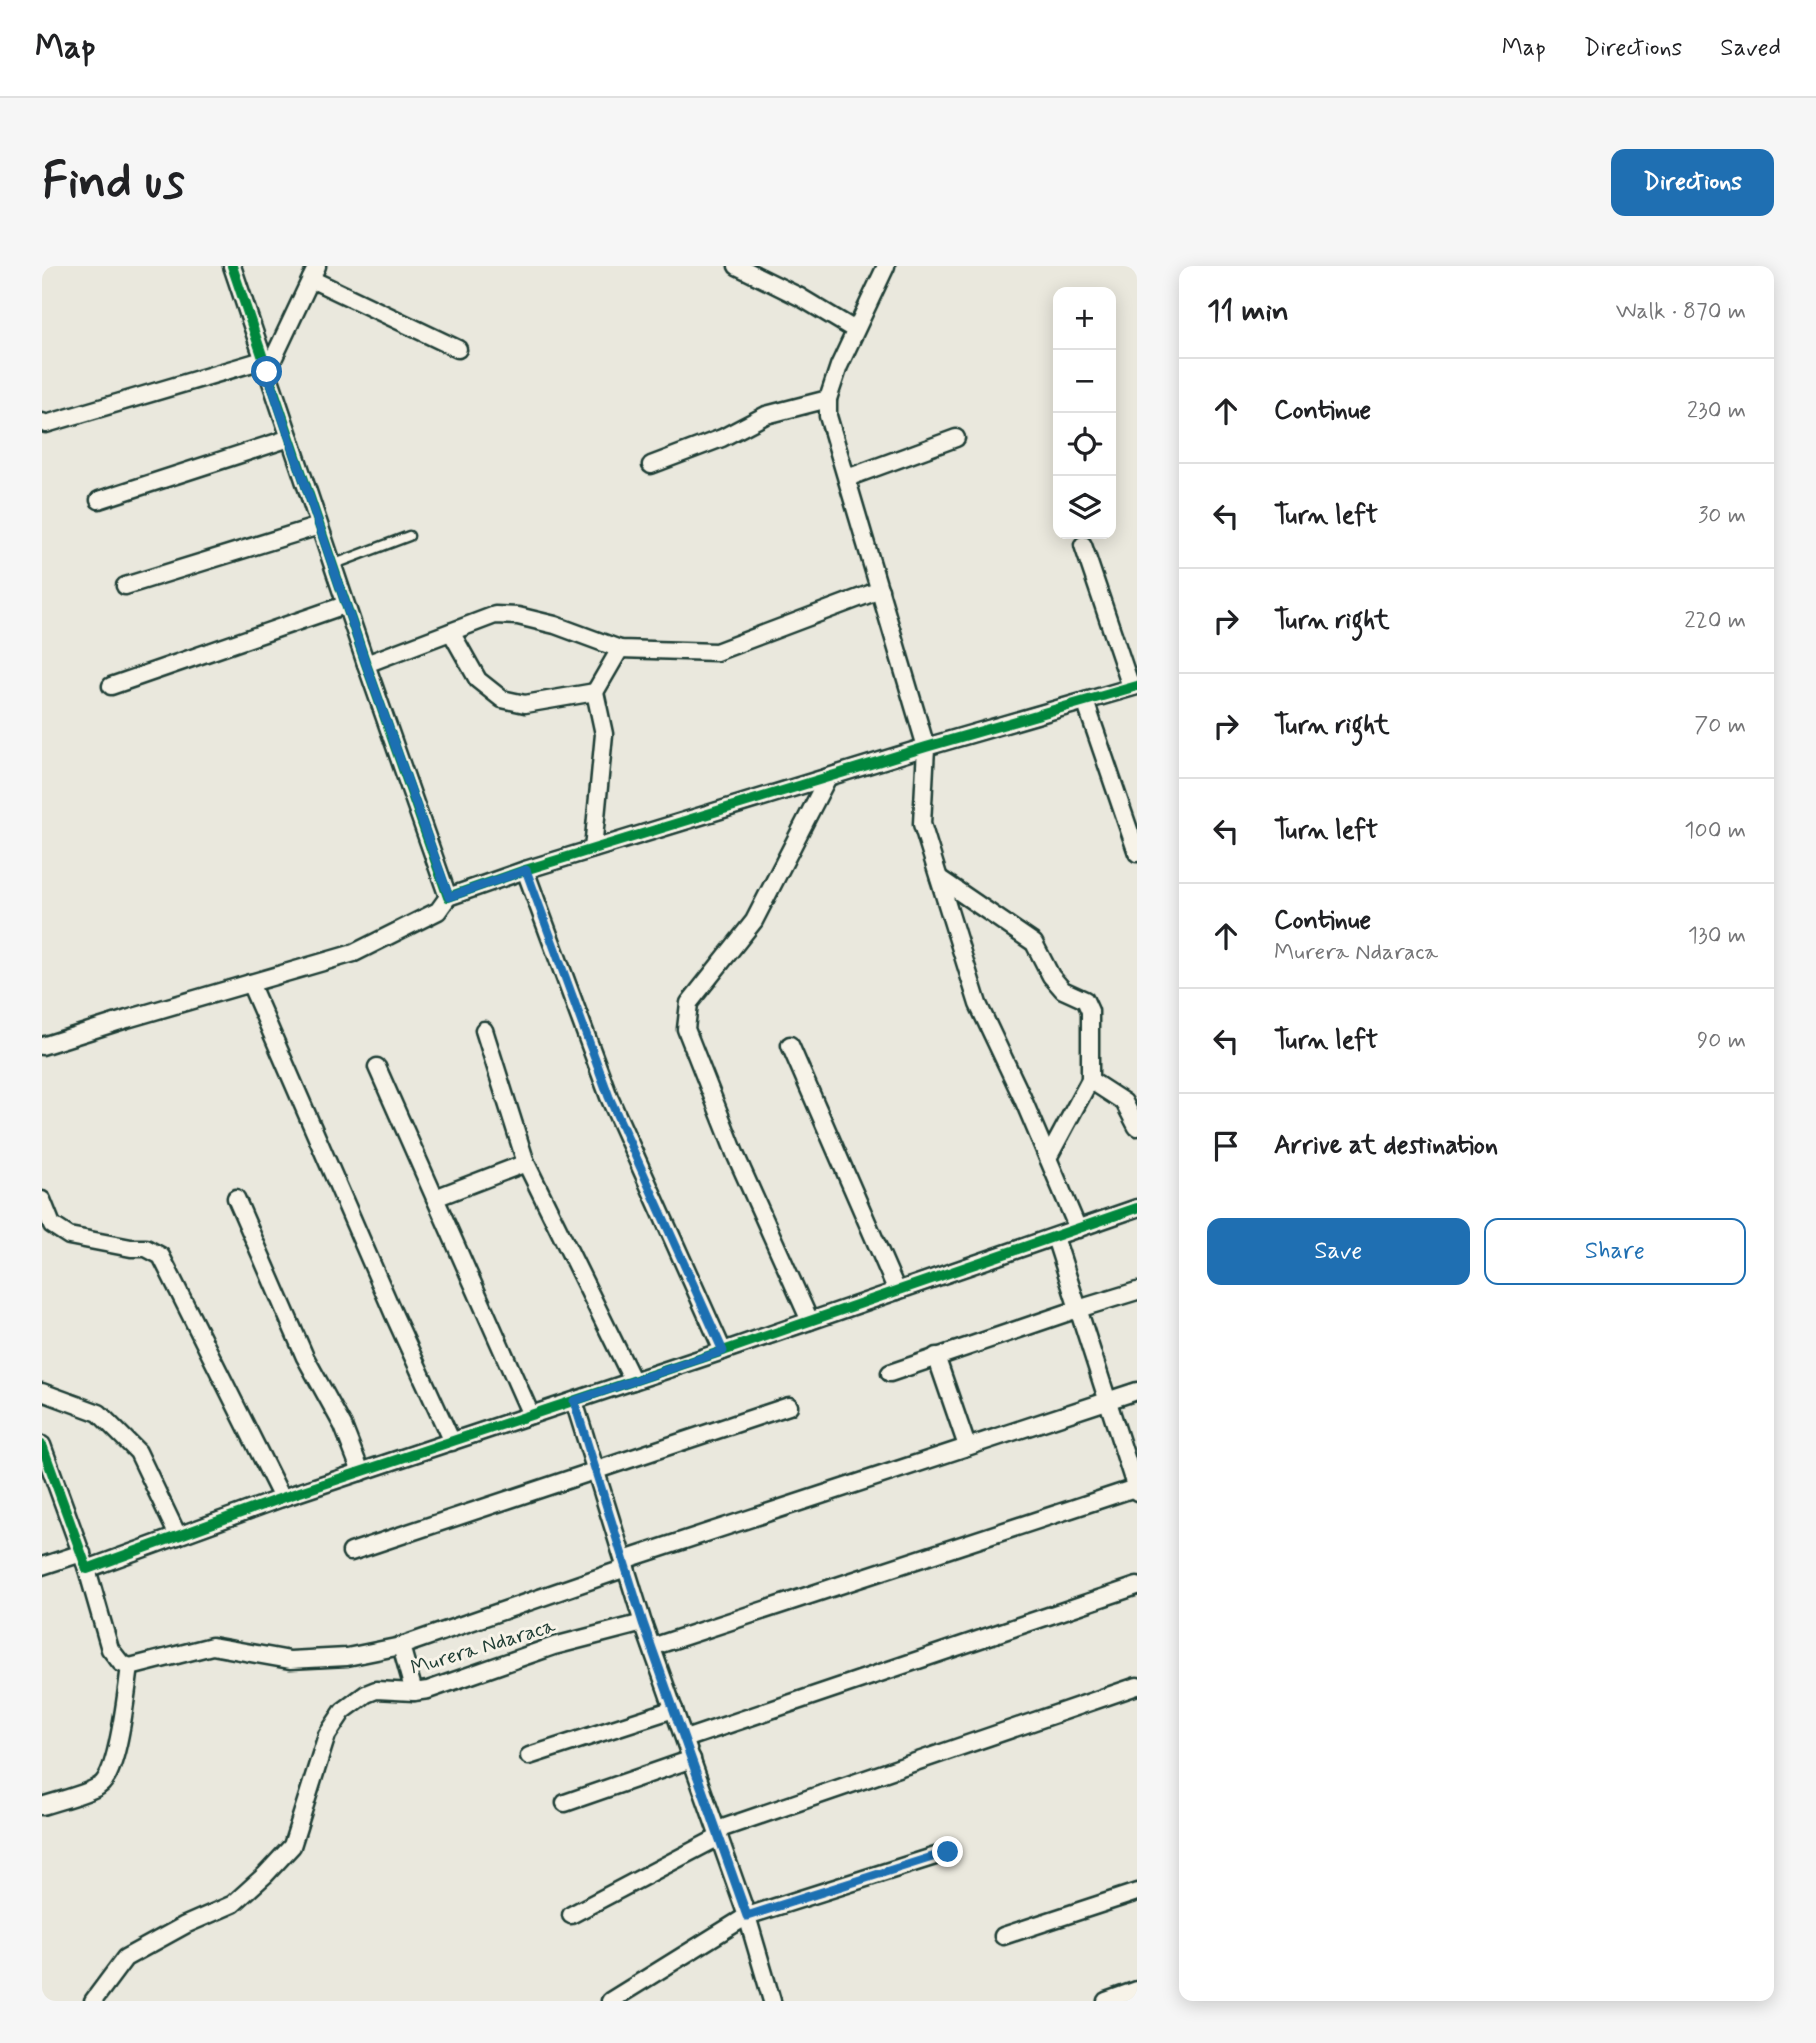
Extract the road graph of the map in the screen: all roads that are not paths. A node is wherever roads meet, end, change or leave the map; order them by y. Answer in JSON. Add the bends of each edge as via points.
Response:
{"nodes":[{"id":1,"x":232,"y":266,"type":"edge"},
{"id":2,"x":737,"y":266,"type":"edge"},
{"id":3,"x":886,"y":266,"type":"edge"},
{"id":4,"x":314,"y":273,"type":"edge"},
{"id":5,"x":855,"y":330,"type":"junction"},
{"id":6,"x":457,"y":349,"type":"dead end"},
{"id":7,"x":265,"y":366,"type":"junction"},
{"id":8,"x":828,"y":399,"type":"junction"},
{"id":9,"x":42,"y":422,"type":"edge"},
{"id":10,"x":290,"y":438,"type":"junction"},
{"id":11,"x":956,"y":438,"type":"dead end"},
{"id":12,"x":651,"y":464,"type":"dead end"},
{"id":13,"x":847,"y":478,"type":"junction"},
{"id":14,"x":99,"y":500,"type":"dead end"},
{"id":15,"x":319,"y":526,"type":"junction"},
{"id":16,"x":409,"y":536,"type":"dead end"},
{"id":17,"x":1083,"y":545,"type":"dead end"},
{"id":18,"x":332,"y":565,"type":"junction"},
{"id":19,"x":125,"y":586,"type":"dead end"},
{"id":20,"x":880,"y":590,"type":"junction"},
{"id":21,"x":345,"y":605,"type":"junction"},
{"id":22,"x":452,"y":632,"type":"junction"},
{"id":23,"x":620,"y":649,"type":"junction"},
{"id":24,"x":366,"y":664,"type":"junction"},
{"id":25,"x":111,"y":686,"type":"dead end"},
{"id":26,"x":1134,"y":687,"type":"edge"},
{"id":27,"x":595,"y":692,"type":"junction"},
{"id":28,"x":1085,"y":701,"type":"junction"},
{"id":29,"x":926,"y":747,"type":"junction"},
{"id":30,"x":828,"y":777,"type":"junction"},
{"id":31,"x":593,"y":849,"type":"junction"},
{"id":32,"x":1137,"y":853,"type":"edge"},
{"id":33,"x":526,"y":870,"type":"junction"},
{"id":34,"x":939,"y":878,"type":"junction"},
{"id":35,"x":449,"y":897,"type":"junction"},
{"id":36,"x":250,"y":983,"type":"junction"},
{"id":37,"x":484,"y":1030,"type":"dead end"},
{"id":38,"x":790,"y":1045,"type":"dead end"},
{"id":39,"x":42,"y":1046,"type":"edge"},
{"id":40,"x":377,"y":1067,"type":"dead end"},
{"id":41,"x":1090,"y":1080,"type":"junction"},
{"id":42,"x":1137,"y":1127,"type":"edge"},
{"id":43,"x":1048,"y":1158,"type":"junction"},
{"id":44,"x":526,"y":1163,"type":"junction"},
{"id":45,"x":236,"y":1198,"type":"dead end"},
{"id":46,"x":435,"y":1198,"type":"junction"},
{"id":47,"x":42,"y":1199,"type":"edge"},
{"id":48,"x":1137,"y":1208,"type":"edge"},
{"id":49,"x":1078,"y":1228,"type":"junction"},
{"id":50,"x":1055,"y":1237,"type":"junction"},
{"id":51,"x":897,"y":1291,"type":"junction"},
{"id":52,"x":1137,"y":1291,"type":"edge"},
{"id":53,"x":1078,"y":1309,"type":"junction"},
{"id":54,"x":810,"y":1321,"type":"junction"},
{"id":55,"x":723,"y":1351,"type":"junction"},
{"id":56,"x":936,"y":1356,"type":"junction"},
{"id":57,"x":890,"y":1373,"type":"dead end"},
{"id":58,"x":634,"y":1381,"type":"junction"},
{"id":59,"x":1137,"y":1391,"type":"edge"},
{"id":60,"x":42,"y":1392,"type":"edge"},
{"id":61,"x":1107,"y":1400,"type":"junction"},
{"id":62,"x":574,"y":1401,"type":"junction"},
{"id":63,"x":789,"y":1406,"type":"dead end"},
{"id":64,"x":531,"y":1415,"type":"junction"},
{"id":65,"x":452,"y":1442,"type":"junction"},
{"id":66,"x":42,"y":1445,"type":"edge"},
{"id":67,"x":967,"y":1446,"type":"junction"},
{"id":68,"x":361,"y":1472,"type":"junction"},
{"id":69,"x":596,"y":1472,"type":"junction"},
{"id":70,"x":1136,"y":1490,"type":"edge"},
{"id":71,"x":282,"y":1499,"type":"junction"},
{"id":72,"x":178,"y":1536,"type":"junction"},
{"id":73,"x":351,"y":1552,"type":"dead end"},
{"id":74,"x":82,"y":1553,"type":"junction"},
{"id":75,"x":625,"y":1564,"type":"junction"},
{"id":76,"x":42,"y":1566,"type":"edge"},
{"id":77,"x":87,"y":1569,"type":"junction"},
{"id":78,"x":1137,"y":1586,"type":"edge"},
{"id":79,"x":643,"y":1623,"type":"junction"},
{"id":80,"x":401,"y":1646,"type":"junction"},
{"id":81,"x":652,"y":1647,"type":"junction"},
{"id":82,"x":130,"y":1667,"type":"junction"},
{"id":83,"x":1137,"y":1686,"type":"edge"},
{"id":84,"x":414,"y":1692,"type":"junction"},
{"id":85,"x":674,"y":1709,"type":"junction"},
{"id":86,"x":685,"y":1739,"type":"junction"},
{"id":87,"x":528,"y":1756,"type":"dead end"},
{"id":88,"x":692,"y":1759,"type":"junction"},
{"id":89,"x":565,"y":1802,"type":"dead end"},
{"id":90,"x":42,"y":1805,"type":"edge"},
{"id":91,"x":718,"y":1833,"type":"junction"},
{"id":92,"x":948,"y":1852,"type":"dead end"},
{"id":93,"x":1137,"y":1892,"type":"edge"},
{"id":94,"x":571,"y":1915,"type":"dead end"},
{"id":95,"x":747,"y":1916,"type":"junction"},
{"id":96,"x":1003,"y":1936,"type":"dead end"},
{"id":97,"x":1137,"y":1990,"type":"edge"},
{"id":98,"x":93,"y":2001,"type":"edge"},
{"id":99,"x":610,"y":2001,"type":"edge"},
{"id":100,"x":772,"y":2001,"type":"edge"},
{"id":101,"x":1106,"y":2001,"type":"edge"}],
"edges":[{"from":1,"to":7,"type":"street"},
{"from":2,"to":5,"type":"street"},
{"from":3,"to":5,"type":"street"},
{"from":4,"to":6,"type":"street"},
{"from":4,"to":7,"type":"street"},
{"from":5,"to":8,"type":"street"},
{"from":7,"to":9,"type":"street"},
{"from":7,"to":10,"type":"street"},
{"from":8,"to":12,"type":"street","via":[[766,415],[722,439]]},
{"from":8,"to":13,"type":"street","via":[[828,416]]},
{"from":10,"to":14,"type":"street"},
{"from":10,"to":15,"type":"street"},
{"from":11,"to":13,"type":"street"},
{"from":13,"to":20,"type":"street"},
{"from":15,"to":18,"type":"street"},
{"from":15,"to":19,"type":"street"},
{"from":16,"to":18,"type":"lane"},
{"from":17,"to":26,"type":"street"},
{"from":18,"to":21,"type":"street"},
{"from":20,"to":23,"type":"street","via":[[716,652]]},
{"from":20,"to":29,"type":"street"},
{"from":21,"to":24,"type":"street"},
{"from":21,"to":25,"type":"street"},
{"from":22,"to":23,"type":"street","via":[[495,615],[518,615]]},
{"from":22,"to":24,"type":"street"},
{"from":22,"to":27,"type":"street","via":[[478,680],[502,699],[525,705]]},
{"from":23,"to":27,"type":"street"},
{"from":24,"to":35,"type":"street"},
{"from":26,"to":28,"type":"street"},
{"from":27,"to":31,"type":"street","via":[[604,734]]},
{"from":28,"to":29,"type":"street"},
{"from":28,"to":32,"type":"street"},
{"from":29,"to":30,"type":"street"},
{"from":29,"to":34,"type":"street","via":[[922,824]]},
{"from":30,"to":31,"type":"street"},
{"from":30,"to":54,"type":"street","via":[[754,920],[689,1003],[686,1029],[736,1156]]},
{"from":31,"to":33,"type":"street"},
{"from":33,"to":35,"type":"street"},
{"from":33,"to":55,"type":"street","via":[[609,1097]]},
{"from":34,"to":41,"type":"street","via":[[1034,943],[1063,990],[1085,1000],[1090,1011]]},
{"from":34,"to":43,"type":"street","via":[[978,1004]]},
{"from":35,"to":36,"type":"street","via":[[438,911],[354,953]]},
{"from":36,"to":39,"type":"street"},
{"from":36,"to":65,"type":"street"},
{"from":37,"to":44,"type":"street"},
{"from":38,"to":51,"type":"street"},
{"from":40,"to":46,"type":"street"},
{"from":41,"to":42,"type":"street","via":[[1124,1102]]},
{"from":41,"to":43,"type":"street"},
{"from":43,"to":49,"type":"street"},
{"from":44,"to":46,"type":"street"},
{"from":44,"to":58,"type":"street"},
{"from":45,"to":68,"type":"street"},
{"from":46,"to":64,"type":"street"},
{"from":47,"to":71,"type":"street","via":[[52,1225],[69,1236],[146,1248],[161,1256]]},
{"from":48,"to":49,"type":"street"},
{"from":49,"to":50,"type":"street"},
{"from":50,"to":51,"type":"street"},
{"from":50,"to":53,"type":"street"},
{"from":51,"to":54,"type":"street"},
{"from":52,"to":53,"type":"street"},
{"from":53,"to":56,"type":"street"},
{"from":53,"to":61,"type":"street"},
{"from":54,"to":55,"type":"street"},
{"from":55,"to":58,"type":"street"},
{"from":56,"to":57,"type":"street"},
{"from":56,"to":67,"type":"street"},
{"from":58,"to":62,"type":"street"},
{"from":59,"to":61,"type":"street"},
{"from":60,"to":72,"type":"street","via":[[99,1413],[138,1452]]},
{"from":61,"to":67,"type":"street"},
{"from":61,"to":70,"type":"street"},
{"from":62,"to":64,"type":"street"},
{"from":62,"to":69,"type":"street"},
{"from":63,"to":69,"type":"street"},
{"from":64,"to":65,"type":"street"},
{"from":65,"to":68,"type":"street"},
{"from":66,"to":74,"type":"street"},
{"from":67,"to":75,"type":"street"},
{"from":68,"to":71,"type":"street"},
{"from":69,"to":73,"type":"street"},
{"from":69,"to":75,"type":"street"},
{"from":70,"to":81,"type":"street"},
{"from":71,"to":72,"type":"street"},
{"from":72,"to":77,"type":"street"},
{"from":74,"to":76,"type":"street"},
{"from":74,"to":77,"type":"street"},
{"from":75,"to":79,"type":"street"},
{"from":75,"to":80,"type":"street"},
{"from":77,"to":82,"type":"street","via":[[110,1649]]},
{"from":78,"to":86,"type":"street"},
{"from":79,"to":81,"type":"street"},
{"from":79,"to":84,"type":"street","name":"Murera Ndaraca","via":[[554,1646]]},
{"from":80,"to":82,"type":"street","via":[[347,1657],[290,1660],[212,1646]]},
{"from":80,"to":84,"type":"street"},
{"from":81,"to":85,"type":"street"},
{"from":82,"to":90,"type":"street","via":[[109,1776],[100,1786]]},
{"from":83,"to":91,"type":"street"},
{"from":84,"to":98,"type":"street","name":"Murera Ndaraca","via":[[376,1690],[343,1711],[327,1735],[292,1846],[233,1904],[125,1958]]},
{"from":85,"to":86,"type":"street"},
{"from":85,"to":87,"type":"street"},
{"from":86,"to":88,"type":"street"},
{"from":88,"to":89,"type":"street"},
{"from":88,"to":91,"type":"street"},
{"from":91,"to":94,"type":"street"},
{"from":91,"to":95,"type":"street"},
{"from":92,"to":95,"type":"street"},
{"from":93,"to":96,"type":"street"},
{"from":95,"to":99,"type":"street"},
{"from":95,"to":100,"type":"street"},
{"from":97,"to":101,"type":"street"}]}
